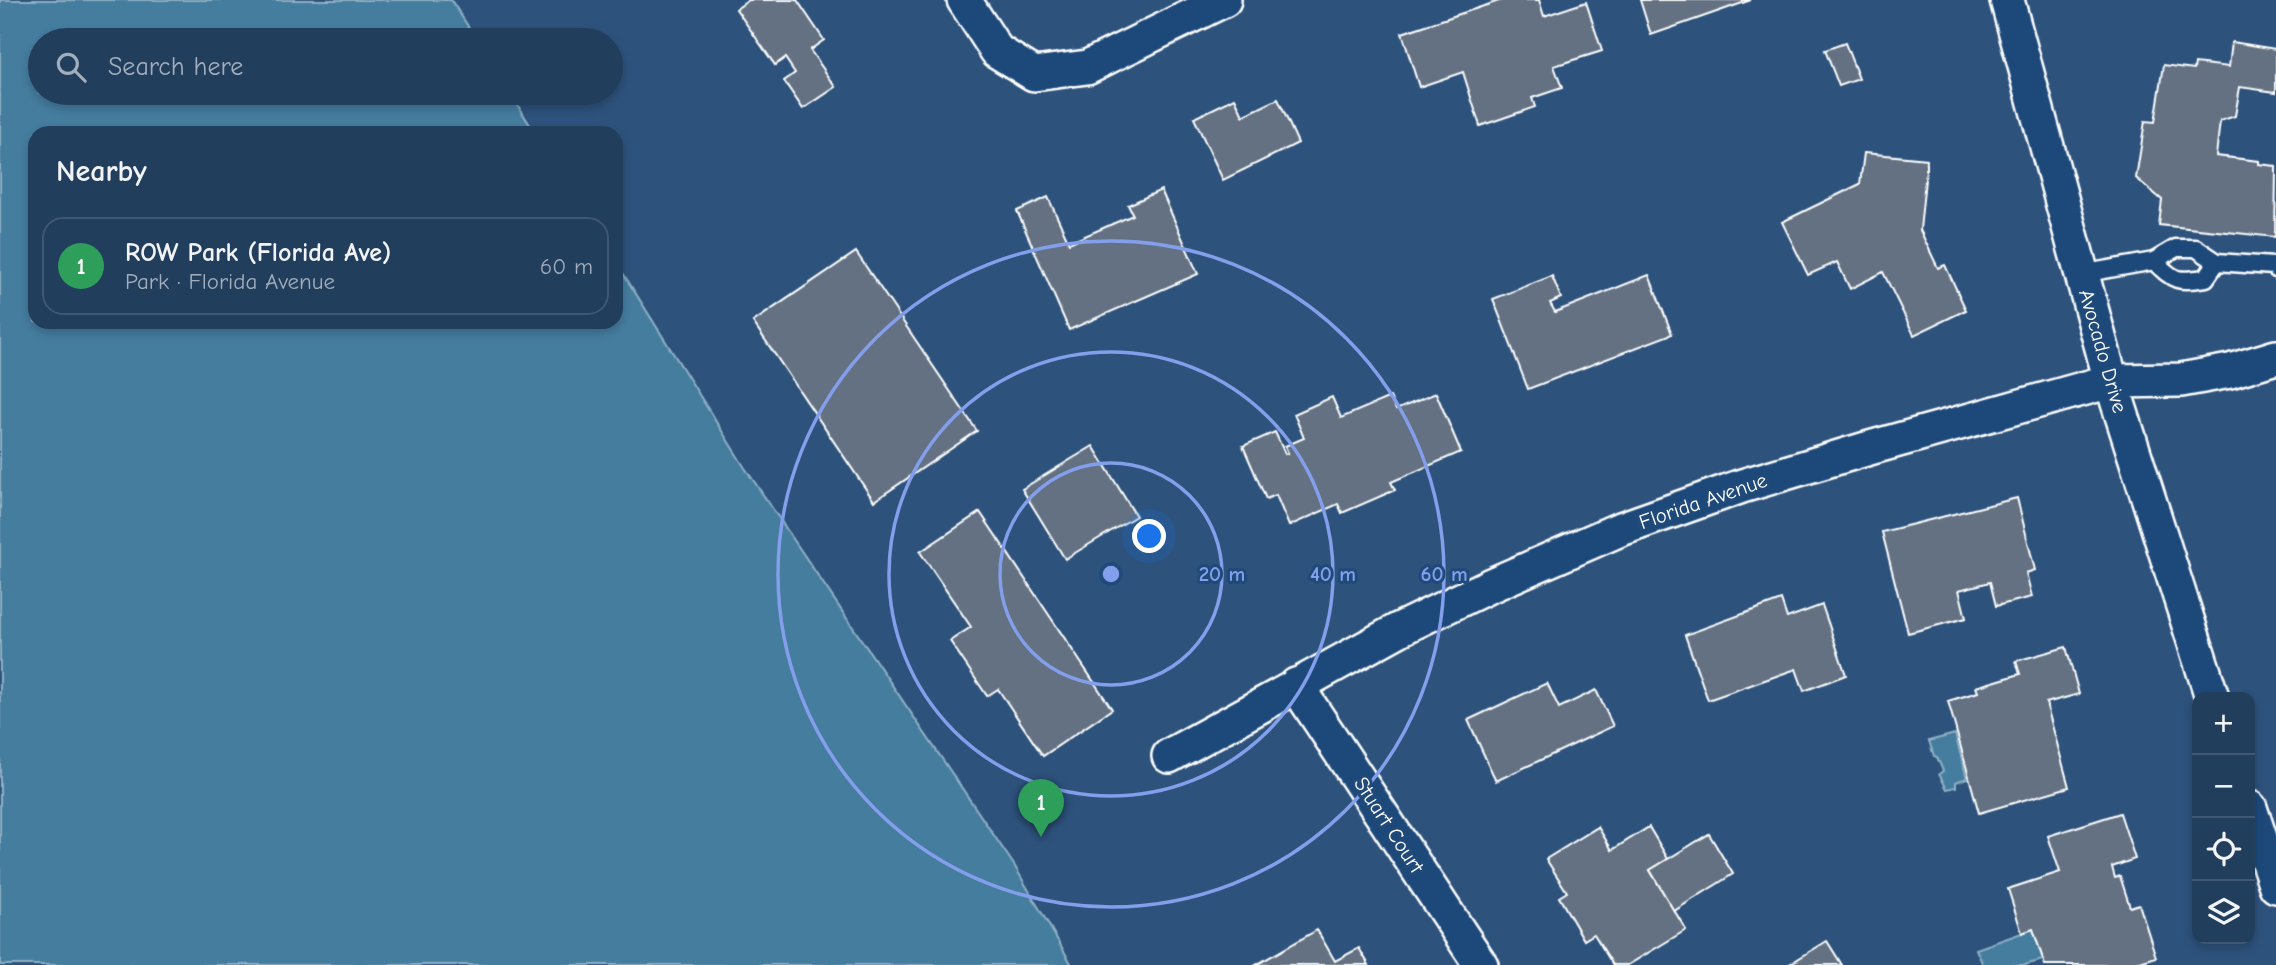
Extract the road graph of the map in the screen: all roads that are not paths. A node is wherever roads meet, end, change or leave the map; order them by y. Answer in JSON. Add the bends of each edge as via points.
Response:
{"nodes":[{"id":1,"x":964,"y":0,"type":"edge"},
{"id":2,"x":1224,"y":0,"type":"edge"},
{"id":3,"x":2007,"y":0,"type":"edge"},
{"id":4,"x":2154,"y":261,"type":"junction"},
{"id":5,"x":2217,"y":262,"type":"junction"},
{"id":6,"x":2276,"y":269,"type":"edge"},
{"id":7,"x":2081,"y":274,"type":"junction"},
{"id":8,"x":2276,"y":357,"type":"edge"},
{"id":9,"x":2110,"y":381,"type":"junction"},
{"id":10,"x":1296,"y":685,"type":"junction"},
{"id":11,"x":2210,"y":692,"type":"edge"},
{"id":12,"x":1169,"y":756,"type":"dead end"},
{"id":13,"x":2253,"y":818,"type":"edge"},
{"id":14,"x":2276,"y":886,"type":"edge"},
{"id":15,"x":1481,"y":965,"type":"edge"}],
"edges":[{"from":1,"to":2,"type":"street","via":[[997,51],[1034,74],[1087,67]]},
{"from":3,"to":7,"type":"street","name":"Avocado Drive"},
{"from":4,"to":5,"type":"lane","via":[[2176,248],[2196,248]]},
{"from":4,"to":5,"type":"lane","via":[[2181,282],[2206,278]]},
{"from":4,"to":7,"type":"lane"},
{"from":5,"to":6,"type":"lane","via":[[2273,265]]},
{"from":7,"to":9,"type":"street","name":"Avocado Drive"},
{"from":8,"to":9,"type":"street","name":"Florida Avenue","via":[[2181,380]]},
{"from":9,"to":10,"type":"street","name":"Florida Avenue","via":[[1767,479],[1618,530],[1489,586]]},
{"from":9,"to":11,"type":"street","name":"Avocado Drive"},
{"from":10,"to":12,"type":"street","name":"Florida Avenue"},
{"from":10,"to":15,"type":"street","name":"Stuart Court"},
{"from":13,"to":14,"type":"street"}]}
